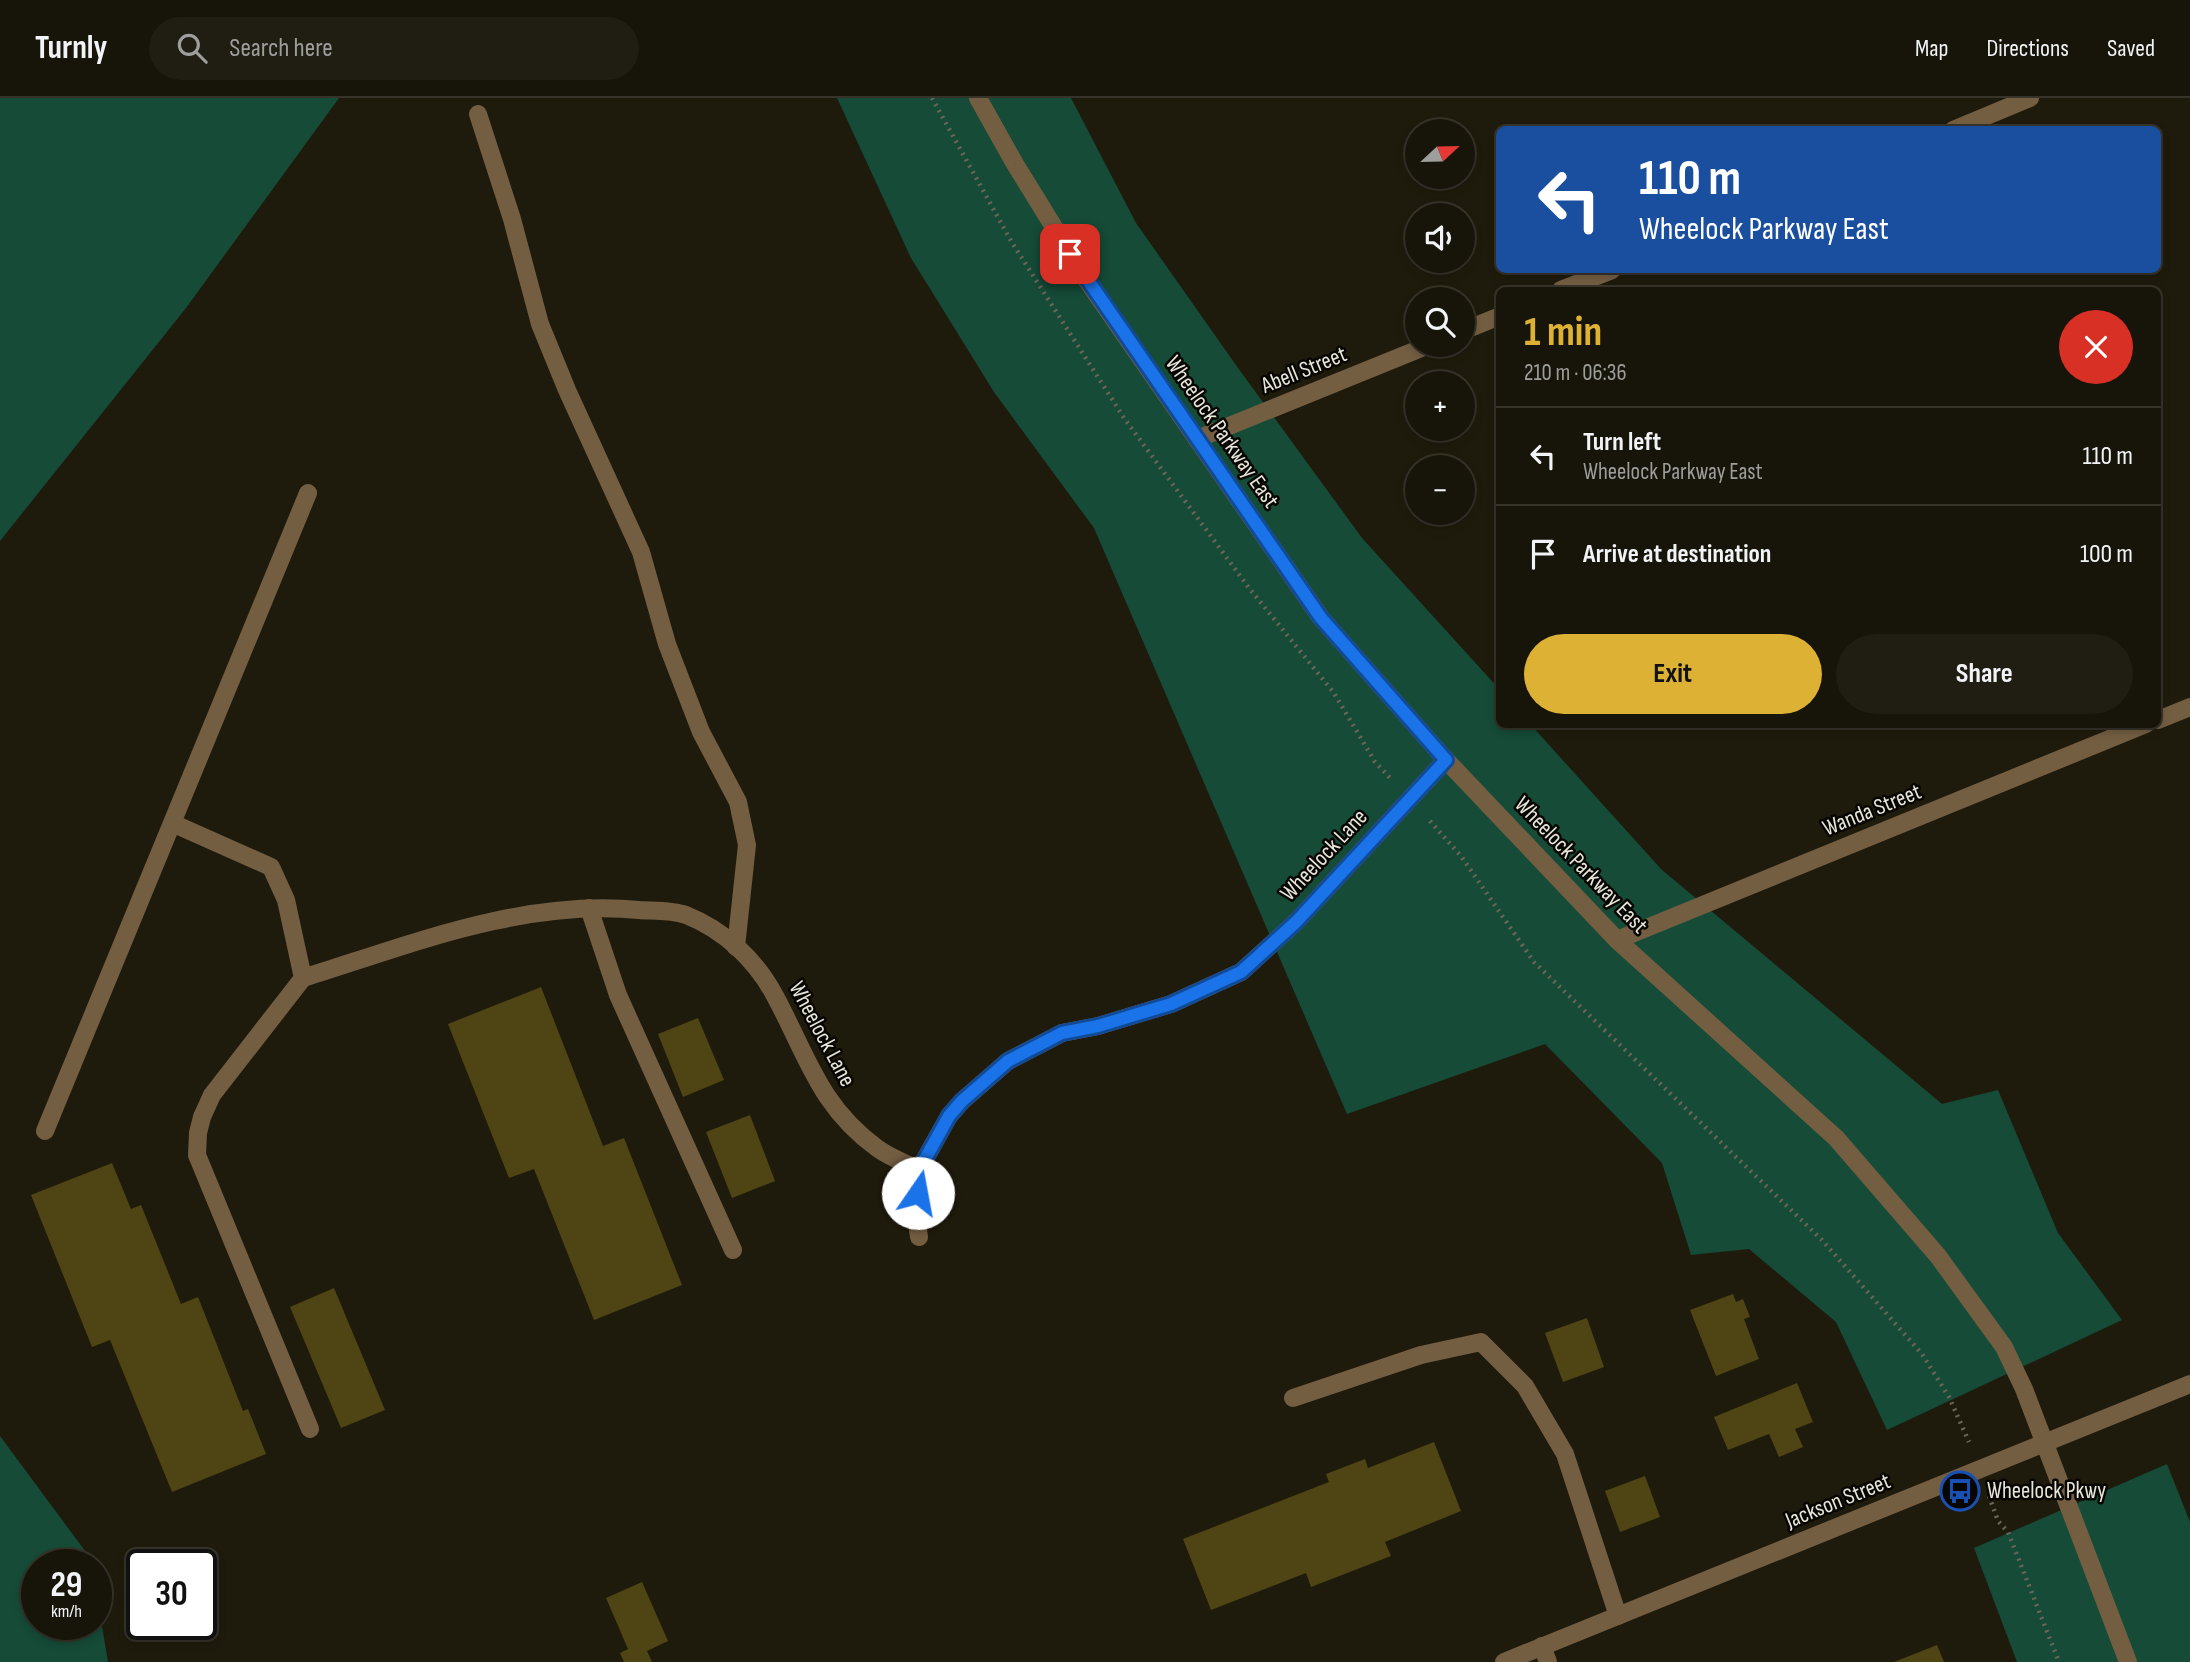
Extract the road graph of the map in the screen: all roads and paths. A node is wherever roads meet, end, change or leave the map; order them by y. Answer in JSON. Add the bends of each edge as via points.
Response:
{"nodes":[{"id":1,"x":932,"y":98,"type":"edge"},
{"id":2,"x":978,"y":98,"type":"edge"},
{"id":3,"x":2030,"y":98,"type":"edge"},
{"id":4,"x":478,"y":114,"type":"dead end"},
{"id":5,"x":1963,"y":126,"type":"edge"},
{"id":6,"x":1604,"y":273,"type":"edge"},
{"id":7,"x":1569,"y":287,"type":"edge"},
{"id":8,"x":1496,"y":318,"type":"edge"},
{"id":9,"x":1475,"y":326,"type":"edge"},
{"id":10,"x":1405,"y":355,"type":"edge"},
{"id":11,"x":1197,"y":439,"type":"junction"},
{"id":12,"x":308,"y":493,"type":"dead end"},
{"id":13,"x":2190,"y":706,"type":"edge"},
{"id":14,"x":2161,"y":719,"type":"edge"},
{"id":15,"x":2136,"y":728,"type":"edge"},
{"id":16,"x":1446,"y":760,"type":"junction"},
{"id":17,"x":1409,"y":799,"type":"junction"},
{"id":18,"x":172,"y":822,"type":"junction"},
{"id":19,"x":589,"y":908,"type":"junction"},
{"id":20,"x":1617,"y":940,"type":"junction"},
{"id":21,"x":736,"y":947,"type":"junction"},
{"id":22,"x":303,"y":978,"type":"junction"},
{"id":23,"x":44,"y":1131,"type":"dead end"},
{"id":24,"x":919,"y":1170,"type":"junction"},
{"id":25,"x":919,"y":1237,"type":"dead end"},
{"id":26,"x":733,"y":1250,"type":"dead end"},
{"id":27,"x":2190,"y":1384,"type":"edge"},
{"id":28,"x":1293,"y":1398,"type":"dead end"},
{"id":29,"x":1960,"y":1420,"type":"dead end"},
{"id":30,"x":310,"y":1429,"type":"dead end"},
{"id":31,"x":2045,"y":1445,"type":"junction"},
{"id":32,"x":1998,"y":1521,"type":"dead end"},
{"id":33,"x":1618,"y":1616,"type":"junction"},
{"id":34,"x":1545,"y":1654,"type":"edge"},
{"id":35,"x":1504,"y":1662,"type":"edge"},
{"id":36,"x":2059,"y":1662,"type":"edge"},
{"id":37,"x":2128,"y":1662,"type":"edge"}],
"edges":[{"from":1,"to":17,"type":"path","via":[[1011,241],[1124,418],[1249,589],[1334,692],[1375,762]]},
{"from":2,"to":11,"type":"street","name":"Wheelock Parkway East","via":[[1084,276]]},
{"from":3,"to":5,"type":"street"},
{"from":4,"to":21,"type":"street","via":[[540,324],[641,552],[667,644],[701,732],[738,802],[747,845]]},
{"from":6,"to":7,"type":"street"},
{"from":8,"to":9,"type":"street"},
{"from":10,"to":11,"type":"street","name":"Abell Street"},
{"from":11,"to":16,"type":"street","name":"Wheelock Parkway East","via":[[1321,618]]},
{"from":12,"to":18,"type":"street"},
{"from":13,"to":14,"type":"street"},
{"from":15,"to":20,"type":"street","name":"Wanda Street"},
{"from":16,"to":17,"type":"street","name":"Wheelock Lane"},
{"from":16,"to":20,"type":"street","name":"Wheelock Parkway East"},
{"from":17,"to":24,"type":"street","name":"Wheelock Lane","via":[[1296,922],[1241,972],[1171,1004],[1062,1033],[1008,1061],[949,1116]]},
{"from":17,"to":29,"type":"path","via":[[1461,856],[1534,962],[1821,1239],[1922,1354]]},
{"from":18,"to":22,"type":"street","via":[[271,867],[286,900]]},
{"from":18,"to":23,"type":"street"},
{"from":19,"to":21,"type":"street","name":"Wheelock Lane","via":[[683,914],[712,927]]},
{"from":19,"to":22,"type":"street","name":"Wheelock Lane","via":[[495,919]]},
{"from":19,"to":26,"type":"street","via":[[618,995]]},
{"from":20,"to":31,"type":"street","name":"Wheelock Parkway East","via":[[1836,1138],[1938,1256],[2004,1347]]},
{"from":21,"to":24,"type":"street","name":"Wheelock Lane","via":[[748,956],[774,994],[817,1084],[843,1120],[878,1150]]},
{"from":22,"to":30,"type":"street","via":[[212,1094],[202,1117],[197,1154]]},
{"from":24,"to":25,"type":"street"},
{"from":27,"to":31,"type":"street","name":"Jackson Street"},
{"from":28,"to":33,"type":"street","via":[[1421,1355],[1481,1342],[1525,1386],[1565,1454]]},
{"from":31,"to":33,"type":"street","name":"Jackson Street"},
{"from":31,"to":37,"type":"street","name":"Wheelock Parkway East"},
{"from":32,"to":36,"type":"path","via":[[2008,1532]]},
{"from":33,"to":34,"type":"street","name":"Jackson Street"},
{"from":34,"to":35,"type":"street","name":"Jackson Street"}]}
